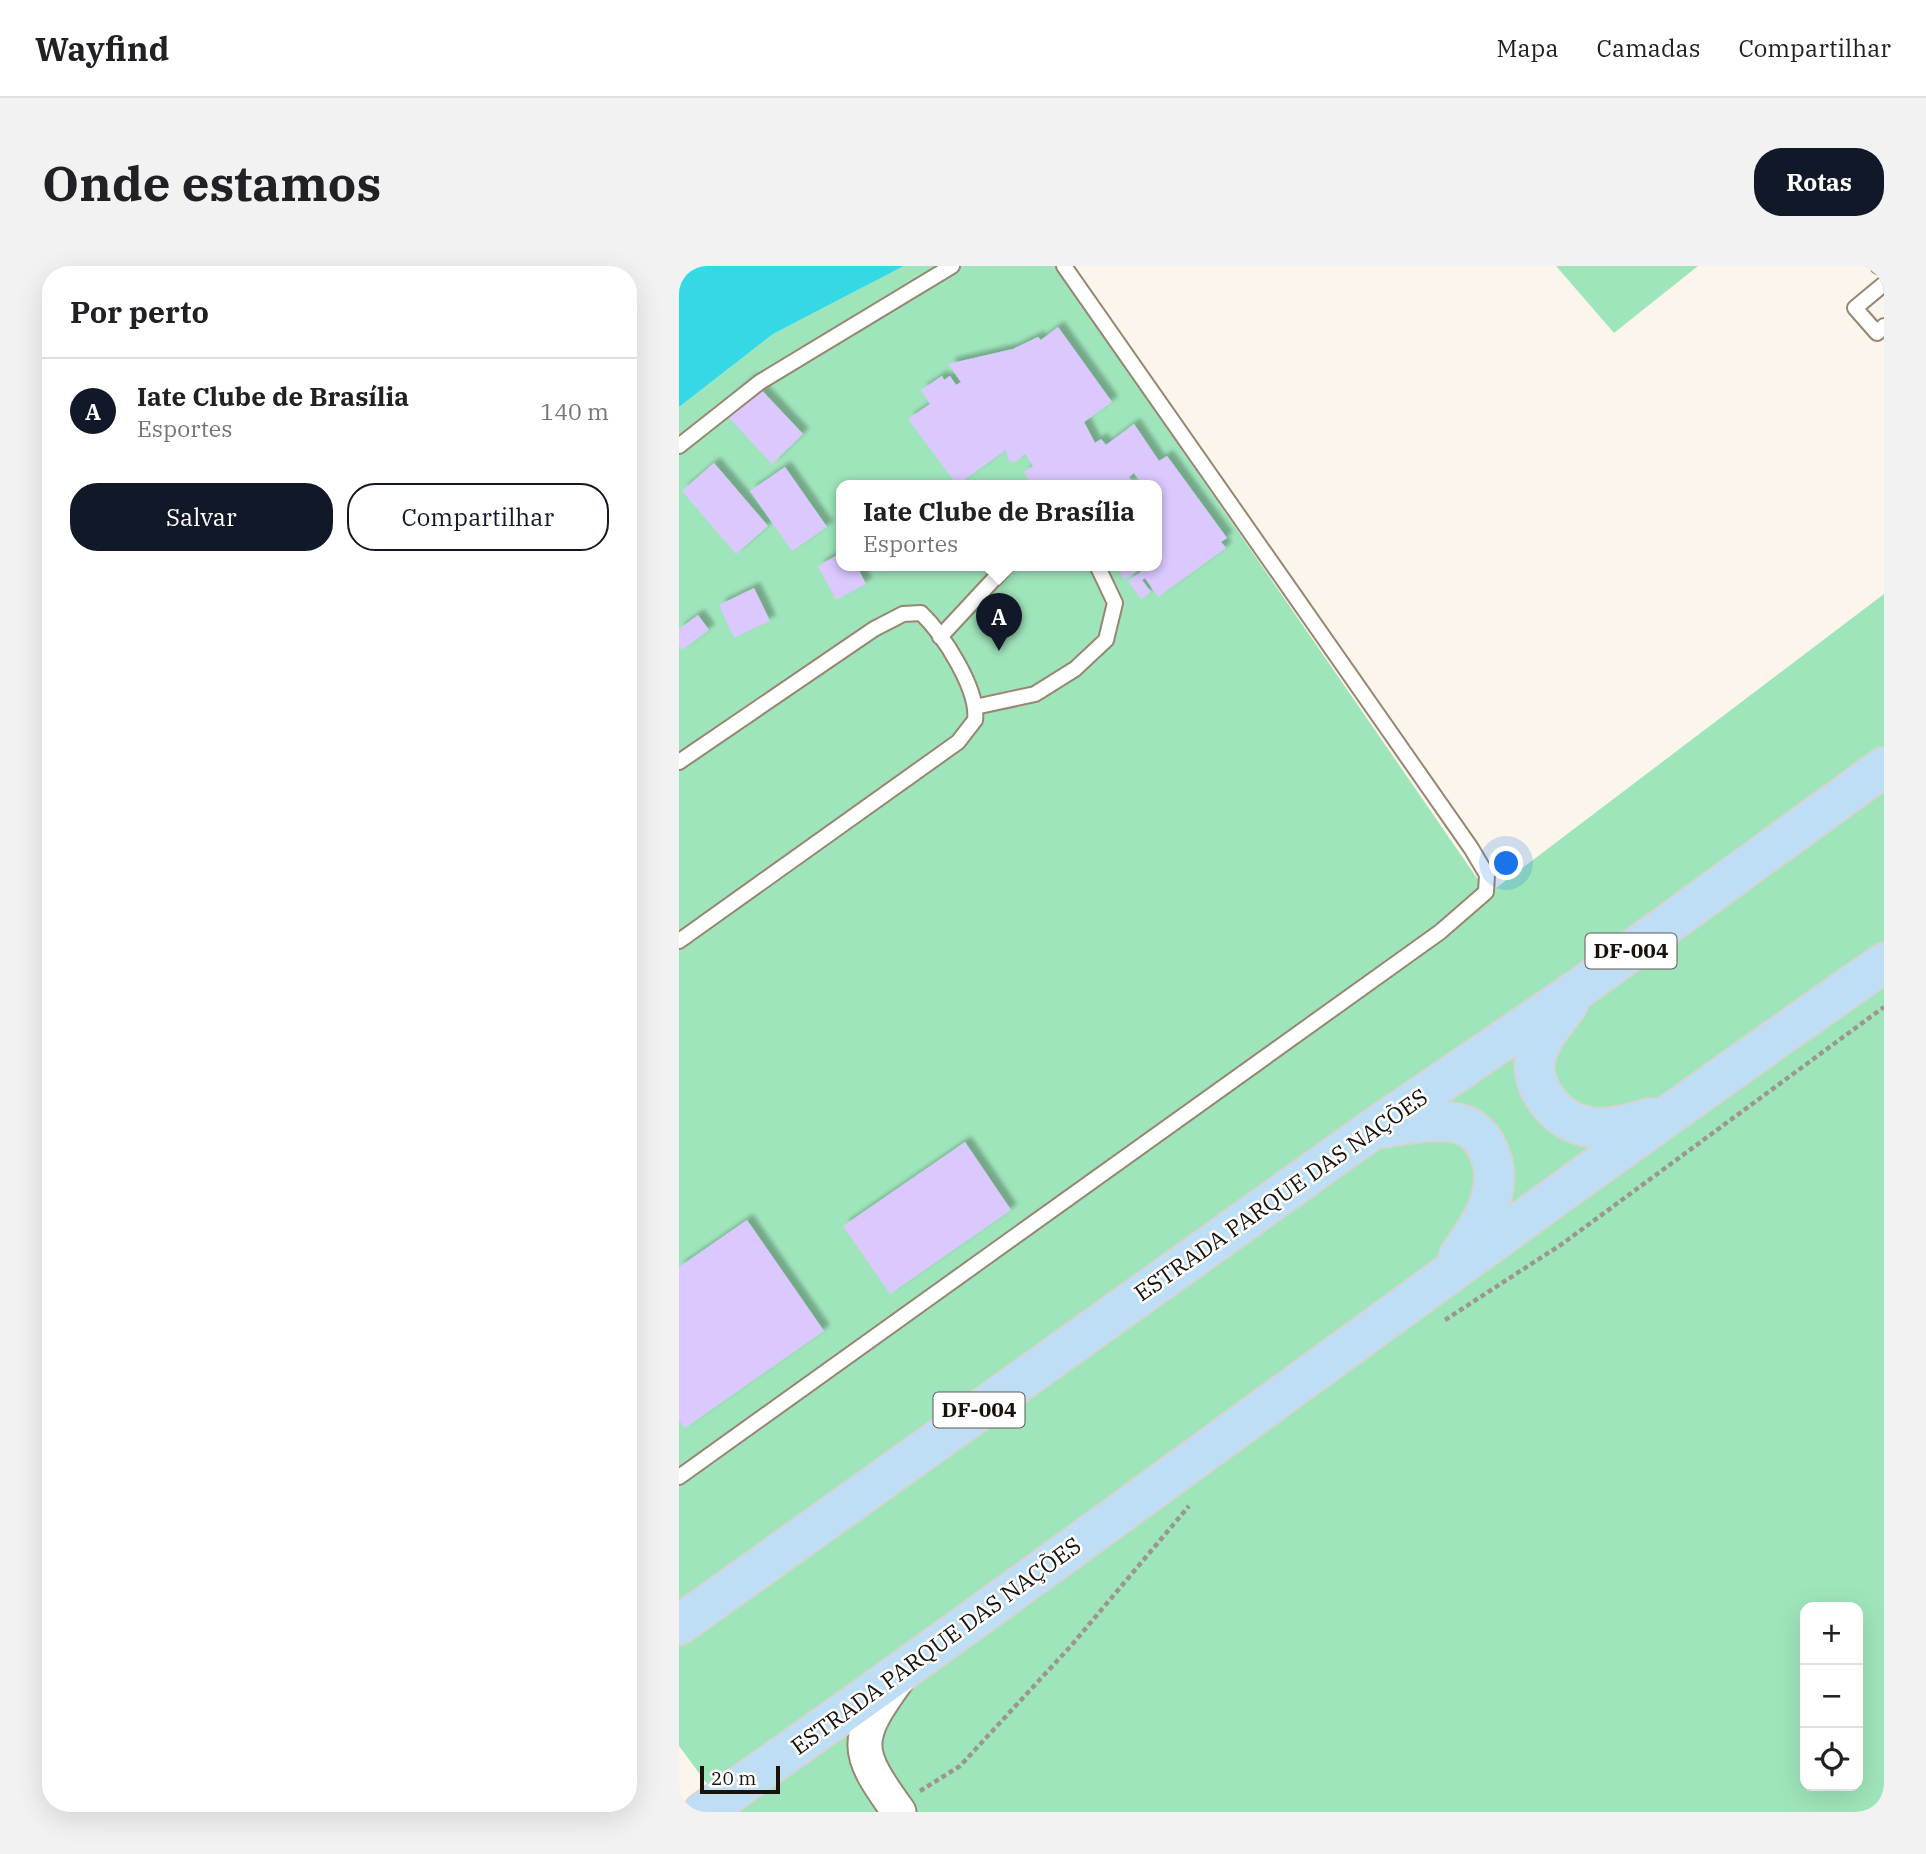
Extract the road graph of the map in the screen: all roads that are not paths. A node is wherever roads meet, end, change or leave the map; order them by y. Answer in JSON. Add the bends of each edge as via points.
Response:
{"nodes":[{"id":1,"x":952,"y":266,"type":"edge"},
{"id":2,"x":1064,"y":266,"type":"edge"},
{"id":3,"x":1878,"y":266,"type":"edge"},
{"id":4,"x":1884,"y":269,"type":"edge"},
{"id":5,"x":1884,"y":284,"type":"edge"},
{"id":6,"x":1884,"y":326,"type":"edge"},
{"id":7,"x":679,"y":446,"type":"edge"},
{"id":8,"x":1001,"y":571,"type":"edge"},
{"id":9,"x":1100,"y":571,"type":"edge"},
{"id":10,"x":940,"y":637,"type":"junction"},
{"id":11,"x":975,"y":707,"type":"junction"},
{"id":12,"x":679,"y":762,"type":"edge"},
{"id":13,"x":1884,"y":766,"type":"edge"},
{"id":14,"x":679,"y":941,"type":"edge"},
{"id":15,"x":1884,"y":962,"type":"edge"},
{"id":16,"x":1580,"y":988,"type":"junction"},
{"id":17,"x":1669,"y":1112,"type":"junction"},
{"id":18,"x":1373,"y":1129,"type":"junction"},
{"id":19,"x":1446,"y":1275,"type":"junction"},
{"id":20,"x":679,"y":1477,"type":"edge"},
{"id":21,"x":679,"y":1625,"type":"edge"},
{"id":22,"x":904,"y":1671,"type":"junction"},
{"id":23,"x":897,"y":1809,"type":"edge"},
{"id":24,"x":711,"y":1811,"type":"edge"}],
"edges":[{"from":1,"to":7,"type":"lane","via":[[761,382]]},
{"from":2,"to":20,"type":"lane","via":[[1471,848],[1487,875],[1486,892],[1440,932]]},
{"from":3,"to":4,"type":"lane"},
{"from":5,"to":6,"type":"lane","via":[[1855,308],[1877,333]]},
{"from":8,"to":10,"type":"lane"},
{"from":9,"to":11,"type":"lane","via":[[1115,603],[1106,640],[1075,669],[1035,694]]},
{"from":10,"to":11,"type":"lane","via":[[961,670]]},
{"from":10,"to":12,"type":"lane","via":[[919,612],[903,614]]},
{"from":11,"to":14,"type":"lane","via":[[973,724],[958,742]]},
{"from":13,"to":16,"type":"highway","name":"ESTRADA PARQUE DAS NAÇÕES","number":"DF-004"},
{"from":15,"to":17,"type":"highway","name":"ESTRADA PARQUE DAS NAÇÕES"},
{"from":16,"to":17,"type":"highway","via":[[1535,1059],[1539,1088],[1550,1105],[1580,1127],[1595,1129],[1620,1127]]},
{"from":16,"to":18,"type":"highway","name":"ESTRADA PARQUE DAS NAÇÕES","number":"DF-004"},
{"from":17,"to":19,"type":"highway","name":"ESTRADA PARQUE DAS NAÇÕES"},
{"from":18,"to":19,"type":"highway","via":[[1461,1124],[1472,1129],[1489,1150],[1495,1177],[1492,1199],[1481,1224]]},
{"from":18,"to":21,"type":"highway","name":"ESTRADA PARQUE DAS NAÇÕES","number":"DF-004"},
{"from":19,"to":22,"type":"highway","name":"ESTRADA PARQUE DAS NAÇÕES"},
{"from":22,"to":23,"type":"street","via":[[878,1706],[864,1736],[868,1764]]},
{"from":22,"to":24,"type":"highway","name":"ESTRADA PARQUE DAS NAÇÕES"}]}
